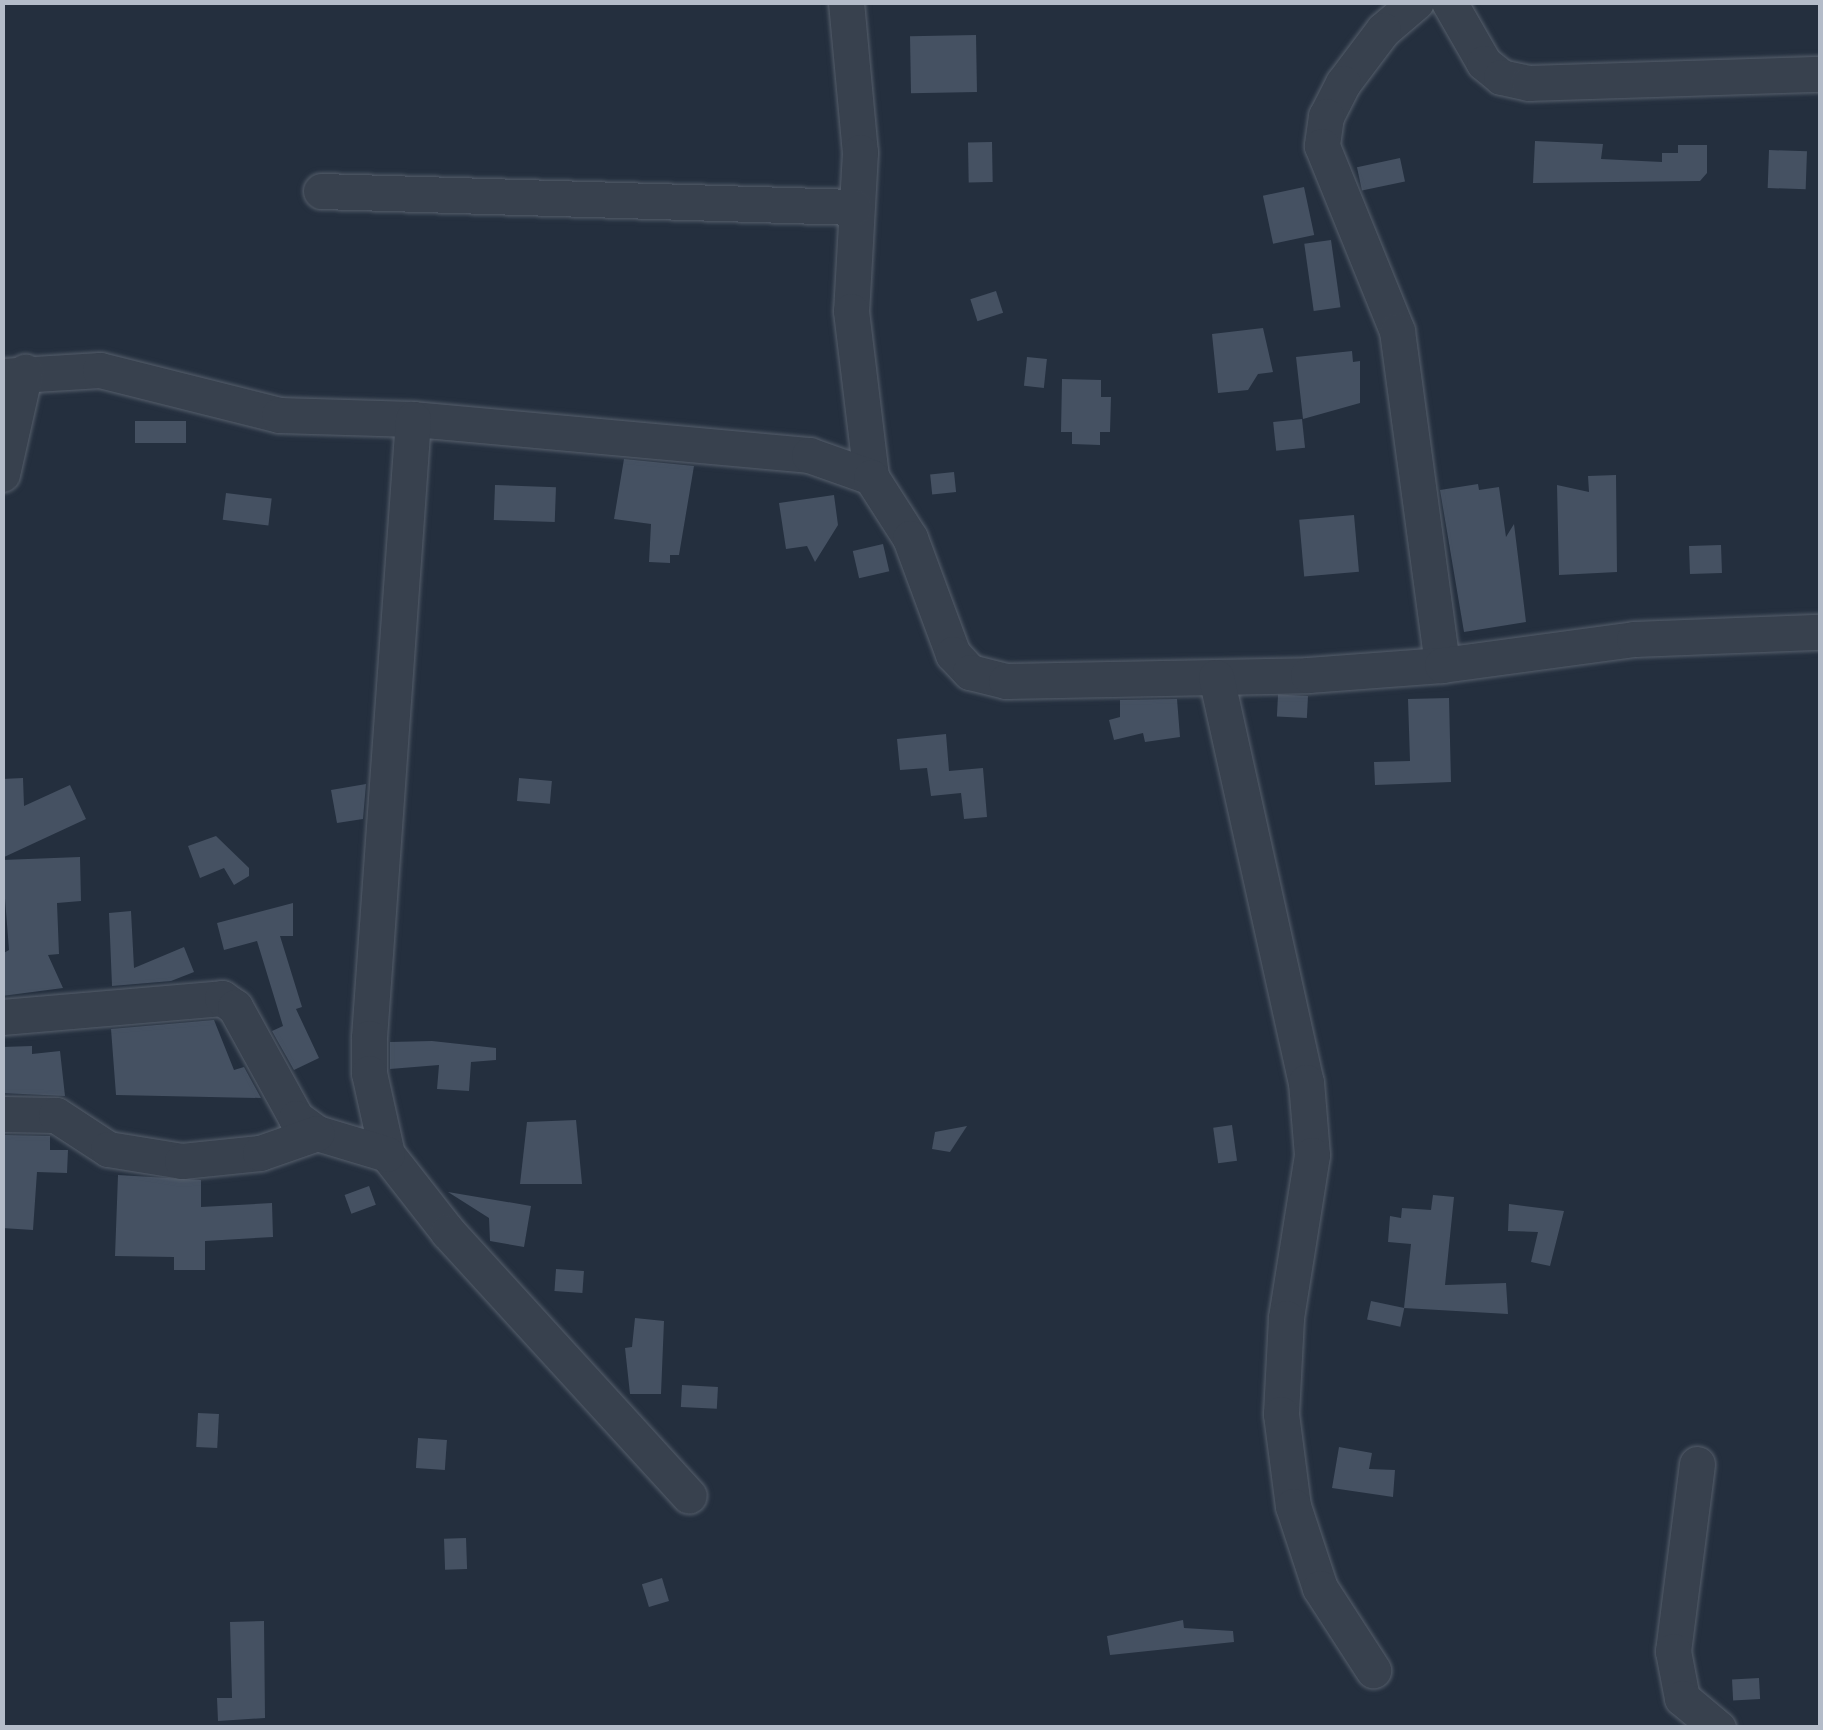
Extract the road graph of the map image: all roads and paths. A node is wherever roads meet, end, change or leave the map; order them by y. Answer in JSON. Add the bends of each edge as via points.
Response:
{"nodes":[{"id":1,"x":846,"y":2,"type":"edge"},
{"id":2,"x":1416,"y":2,"type":"edge"},
{"id":3,"x":1448,"y":2,"type":"edge"},
{"id":4,"x":1820,"y":74,"type":"edge"},
{"id":5,"x":321,"y":191,"type":"dead end"},
{"id":6,"x":854,"y":207,"type":"junction"},
{"id":7,"x":14,"y":374,"type":"edge"},
{"id":8,"x":414,"y":419,"type":"junction"},
{"id":9,"x":2,"y":474,"type":"edge"},
{"id":10,"x":872,"y":477,"type":"junction"},
{"id":11,"x":1820,"y":632,"type":"edge"},
{"id":12,"x":1442,"y":665,"type":"junction"},
{"id":13,"x":1216,"y":677,"type":"junction"},
{"id":14,"x":2,"y":1017,"type":"edge"},
{"id":15,"x":2,"y":1114,"type":"edge"},
{"id":16,"x":317,"y":1133,"type":"junction"},
{"id":17,"x":386,"y":1154,"type":"junction"},
{"id":18,"x":1697,"y":1464,"type":"dead end"},
{"id":19,"x":689,"y":1496,"type":"dead end"},
{"id":20,"x":1374,"y":1670,"type":"dead end"},
{"id":21,"x":1718,"y":1728,"type":"edge"}],
"edges":[{"from":1,"to":6,"type":"street","via":[[858,86]]},
{"from":2,"to":12,"type":"street","via":[[1382,30],[1343,83],[1326,116],[1322,146],[1397,331]]},
{"from":3,"to":4,"type":"street","via":[[1484,63],[1502,77],[1529,83]]},
{"from":5,"to":6,"type":"street"},
{"from":6,"to":10,"type":"street","via":[[851,311]]},
{"from":7,"to":8,"type":"street","via":[[142,376],[279,415]]},
{"from":7,"to":9,"type":"street"},
{"from":8,"to":10,"type":"street","via":[[759,446]]},
{"from":8,"to":17,"type":"street","via":[[370,1038],[369,1073]]},
{"from":10,"to":13,"type":"street","via":[[910,538],[940,630],[970,672],[1006,681]]},
{"from":11,"to":12,"type":"street","via":[[1634,640]]},
{"from":12,"to":13,"type":"street"},
{"from":13,"to":20,"type":"street","via":[[1306,1082],[1312,1155],[1286,1318],[1281,1414],[1293,1506],[1320,1588]]},
{"from":14,"to":16,"type":"street","via":[[222,998],[235,1007],[280,1097]]},
{"from":15,"to":16,"type":"street","via":[[56,1115],[108,1149],[182,1161],[260,1153]]},
{"from":16,"to":17,"type":"street"},
{"from":17,"to":19,"type":"street","via":[[448,1232]]},
{"from":18,"to":21,"type":"street","via":[[1673,1651],[1682,1698]]}]}
